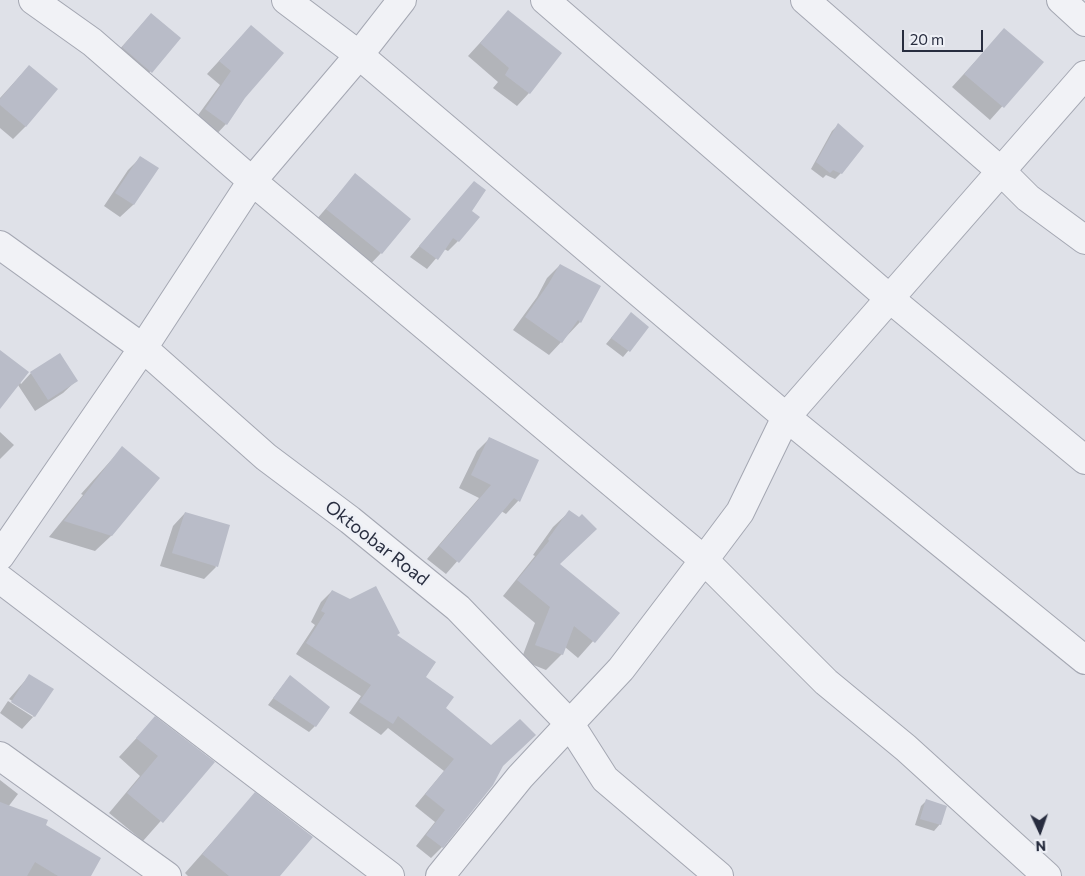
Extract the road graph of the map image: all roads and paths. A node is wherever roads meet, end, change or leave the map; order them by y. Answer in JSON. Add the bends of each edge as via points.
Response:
{"nodes":[{"id":1,"x":33,"y":0,"type":"edge"},
{"id":2,"x":286,"y":0,"type":"edge"},
{"id":3,"x":402,"y":0,"type":"edge"},
{"id":4,"x":545,"y":0,"type":"edge"},
{"id":5,"x":804,"y":0,"type":"edge"},
{"id":6,"x":1061,"y":0,"type":"edge"},
{"id":7,"x":1085,"y":22,"type":"edge"},
{"id":8,"x":359,"y":55,"type":"junction"},
{"id":9,"x":1085,"y":75,"type":"edge"},
{"id":10,"x":1002,"y":172,"type":"junction"},
{"id":11,"x":252,"y":181,"type":"junction"},
{"id":12,"x":1085,"y":240,"type":"edge"},
{"id":13,"x":0,"y":245,"type":"edge"},
{"id":14,"x":889,"y":298,"type":"junction"},
{"id":15,"x":142,"y":348,"type":"junction"},
{"id":16,"x":786,"y":417,"type":"junction"},
{"id":17,"x":1085,"y":460,"type":"edge"},
{"id":18,"x":3,"y":544,"type":"edge"},
{"id":19,"x":704,"y":560,"type":"junction"},
{"id":20,"x":0,"y":579,"type":"edge"},
{"id":21,"x":1085,"y":660,"type":"edge"},
{"id":22,"x":570,"y":724,"type":"junction"},
{"id":23,"x":0,"y":756,"type":"edge"},
{"id":24,"x":167,"y":876,"type":"edge"},
{"id":25,"x":390,"y":876,"type":"edge"},
{"id":26,"x":440,"y":876,"type":"edge"},
{"id":27,"x":720,"y":876,"type":"edge"},
{"id":28,"x":1047,"y":876,"type":"edge"}],
"edges":[{"from":1,"to":11,"type":"street","via":[[92,42]]},
{"from":2,"to":8,"type":"street"},
{"from":3,"to":8,"type":"street"},
{"from":4,"to":14,"type":"street"},
{"from":5,"to":10,"type":"street"},
{"from":6,"to":7,"type":"street"},
{"from":8,"to":11,"type":"street"},
{"from":8,"to":16,"type":"street"},
{"from":9,"to":10,"type":"street"},
{"from":10,"to":12,"type":"street","via":[[1028,198]]},
{"from":10,"to":14,"type":"street"},
{"from":11,"to":15,"type":"street"},
{"from":11,"to":19,"type":"street"},
{"from":13,"to":15,"type":"street","name":"Oktoobar Road"},
{"from":14,"to":16,"type":"street"},
{"from":14,"to":17,"type":"street"},
{"from":15,"to":18,"type":"street"},
{"from":15,"to":22,"type":"street","name":"Oktoobar Road","via":[[266,457],[458,608]]},
{"from":16,"to":19,"type":"street","via":[[740,512]]},
{"from":16,"to":21,"type":"street"},
{"from":19,"to":22,"type":"street","via":[[620,669]]},
{"from":19,"to":28,"type":"street","via":[[826,682],[906,748]]},
{"from":20,"to":25,"type":"street"},
{"from":22,"to":26,"type":"street","via":[[520,777]]},
{"from":22,"to":27,"type":"street","name":"Oktoobar Road","via":[[604,779]]},
{"from":23,"to":24,"type":"street"}]}
